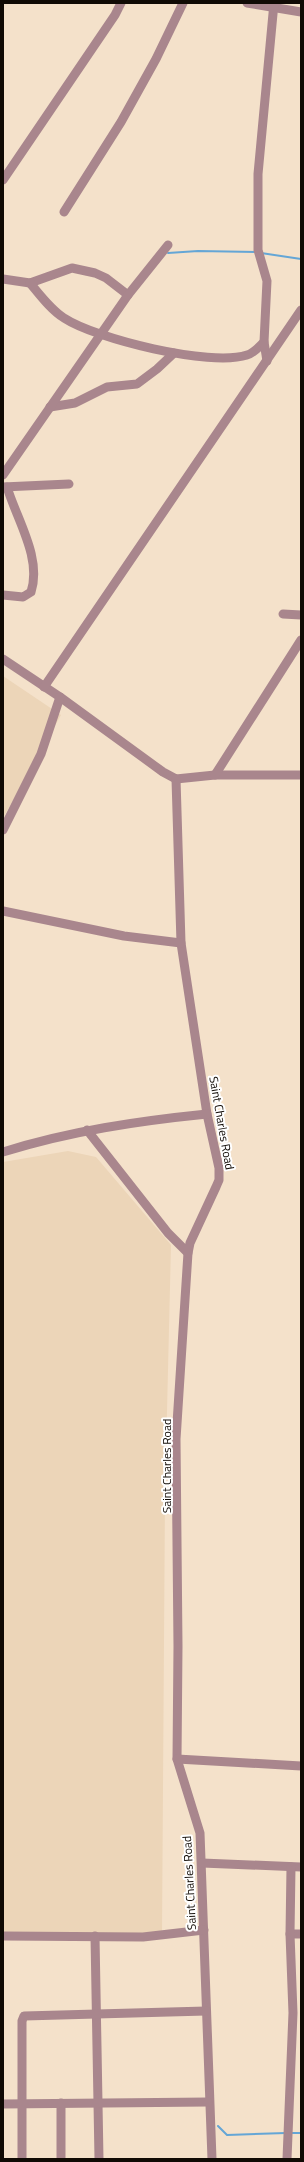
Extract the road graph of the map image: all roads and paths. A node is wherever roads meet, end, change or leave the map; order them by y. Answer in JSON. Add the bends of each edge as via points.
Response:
{"nodes":[{"id":1,"x":121,"y":3,"type":"edge"},
{"id":2,"x":183,"y":3,"type":"edge"},
{"id":3,"x":247,"y":3,"type":"edge"},
{"id":4,"x":273,"y":5,"type":"edge"},
{"id":5,"x":301,"y":12,"type":"edge"},
{"id":6,"x":3,"y":180,"type":"edge"},
{"id":7,"x":64,"y":212,"type":"dead end"},
{"id":8,"x":168,"y":245,"type":"dead end"},
{"id":9,"x":3,"y":279,"type":"edge"},
{"id":10,"x":30,"y":283,"type":"junction"},
{"id":11,"x":128,"y":295,"type":"junction"},
{"id":12,"x":301,"y":310,"type":"edge"},
{"id":13,"x":102,"y":333,"type":"junction"},
{"id":14,"x":264,"y":342,"type":"junction"},
{"id":15,"x":174,"y":353,"type":"junction"},
{"id":16,"x":267,"y":361,"type":"junction"},
{"id":17,"x":50,"y":407,"type":"junction"},
{"id":18,"x":3,"y":475,"type":"edge"},
{"id":19,"x":69,"y":484,"type":"dead end"},
{"id":20,"x":5,"y":487,"type":"edge"},
{"id":21,"x":3,"y":595,"type":"edge"},
{"id":22,"x":283,"y":614,"type":"dead end"},
{"id":23,"x":301,"y":615,"type":"edge"},
{"id":24,"x":301,"y":640,"type":"edge"},
{"id":25,"x":3,"y":659,"type":"edge"},
{"id":26,"x":44,"y":687,"type":"junction"},
{"id":27,"x":60,"y":697,"type":"junction"},
{"id":28,"x":215,"y":774,"type":"junction"},
{"id":29,"x":301,"y":775,"type":"edge"},
{"id":30,"x":176,"y":779,"type":"junction"},
{"id":31,"x":3,"y":830,"type":"edge"},
{"id":32,"x":3,"y":911,"type":"edge"},
{"id":33,"x":181,"y":942,"type":"junction"},
{"id":34,"x":207,"y":1114,"type":"junction"},
{"id":35,"x":87,"y":1130,"type":"junction"},
{"id":36,"x":3,"y":1152,"type":"edge"},
{"id":37,"x":188,"y":1253,"type":"junction"},
{"id":38,"x":177,"y":1759,"type":"junction"},
{"id":39,"x":301,"y":1766,"type":"edge"},
{"id":40,"x":202,"y":1863,"type":"junction"},
{"id":41,"x":301,"y":1866,"type":"edge"},
{"id":42,"x":291,"y":1867,"type":"junction"},
{"id":43,"x":204,"y":1930,"type":"junction"},
{"id":44,"x":290,"y":1934,"type":"junction"},
{"id":45,"x":301,"y":1934,"type":"edge"},
{"id":46,"x":3,"y":1936,"type":"edge"},
{"id":47,"x":95,"y":1936,"type":"junction"},
{"id":48,"x":206,"y":2011,"type":"junction"},
{"id":49,"x":97,"y":2015,"type":"junction"},
{"id":50,"x":99,"y":2102,"type":"junction"},
{"id":51,"x":208,"y":2102,"type":"junction"},
{"id":52,"x":61,"y":2103,"type":"junction"},
{"id":53,"x":3,"y":2104,"type":"edge"},
{"id":54,"x":22,"y":2104,"type":"junction"},
{"id":55,"x":22,"y":2159,"type":"edge"},
{"id":56,"x":61,"y":2159,"type":"edge"},
{"id":57,"x":99,"y":2159,"type":"edge"},
{"id":58,"x":212,"y":2159,"type":"edge"},
{"id":59,"x":287,"y":2159,"type":"edge"}],
"edges":[{"from":1,"to":6,"type":"street","via":[[115,16]]},
{"from":2,"to":7,"type":"street","via":[[152,66]]},
{"from":3,"to":4,"type":"street"},
{"from":4,"to":5,"type":"street"},
{"from":4,"to":14,"type":"street","via":[[258,174],[260,253],[266,281]]},
{"from":8,"to":11,"type":"street"},
{"from":9,"to":10,"type":"street"},
{"from":10,"to":11,"type":"street","via":[[72,268],[106,278]]},
{"from":10,"to":13,"type":"street","via":[[62,317],[76,325]]},
{"from":11,"to":13,"type":"street"},
{"from":12,"to":16,"type":"street"},
{"from":13,"to":15,"type":"street"},
{"from":13,"to":17,"type":"street"},
{"from":14,"to":15,"type":"street","via":[[248,355],[237,357]]},
{"from":14,"to":16,"type":"street"},
{"from":15,"to":17,"type":"street","via":[[137,384],[107,387],[75,404]]},
{"from":16,"to":26,"type":"street"},
{"from":17,"to":18,"type":"street"},
{"from":19,"to":20,"type":"street"},
{"from":20,"to":21,"type":"street","via":[[33,556],[35,575],[31,592],[23,597]]},
{"from":22,"to":23,"type":"street"},
{"from":24,"to":28,"type":"street"},
{"from":25,"to":26,"type":"street"},
{"from":26,"to":27,"type":"street"},
{"from":27,"to":30,"type":"street"},
{"from":27,"to":31,"type":"street","via":[[41,754]]},
{"from":28,"to":29,"type":"street"},
{"from":28,"to":30,"type":"street"},
{"from":30,"to":33,"type":"street","name":"Saint Charles Road"},
{"from":32,"to":33,"type":"street","via":[[124,936]]},
{"from":33,"to":34,"type":"street","name":"Saint Charles Road"},
{"from":34,"to":35,"type":"street","via":[[139,1121]]},
{"from":34,"to":37,"type":"street","name":"Saint Charles Road","via":[[219,1168],[219,1180],[190,1243]]},
{"from":35,"to":36,"type":"street","via":[[36,1141]]},
{"from":35,"to":37,"type":"street","via":[[168,1232]]},
{"from":37,"to":38,"type":"street","name":"Saint Charles Road","via":[[176,1439]]},
{"from":38,"to":39,"type":"street"},
{"from":38,"to":40,"type":"street","name":"Saint Charles Road","via":[[200,1833]]},
{"from":40,"to":42,"type":"street"},
{"from":40,"to":43,"type":"street","name":"Saint Charles Road"},
{"from":41,"to":42,"type":"street"},
{"from":42,"to":44,"type":"street"},
{"from":43,"to":47,"type":"street","via":[[143,1937]]},
{"from":43,"to":48,"type":"street","name":"Saint Charles Road"},
{"from":44,"to":45,"type":"street"},
{"from":44,"to":59,"type":"street","via":[[293,2013]]},
{"from":46,"to":47,"type":"street"},
{"from":47,"to":49,"type":"street"},
{"from":48,"to":49,"type":"street"},
{"from":48,"to":51,"type":"street","name":"Saint Charles Road"},
{"from":49,"to":50,"type":"street"},
{"from":49,"to":54,"type":"street","via":[[24,2016]]},
{"from":50,"to":51,"type":"street"},
{"from":50,"to":52,"type":"street"},
{"from":50,"to":57,"type":"street"},
{"from":51,"to":58,"type":"street","name":"Saint Charles Road"},
{"from":52,"to":54,"type":"street"},
{"from":52,"to":56,"type":"street"},
{"from":53,"to":54,"type":"street"},
{"from":54,"to":55,"type":"street"}]}
